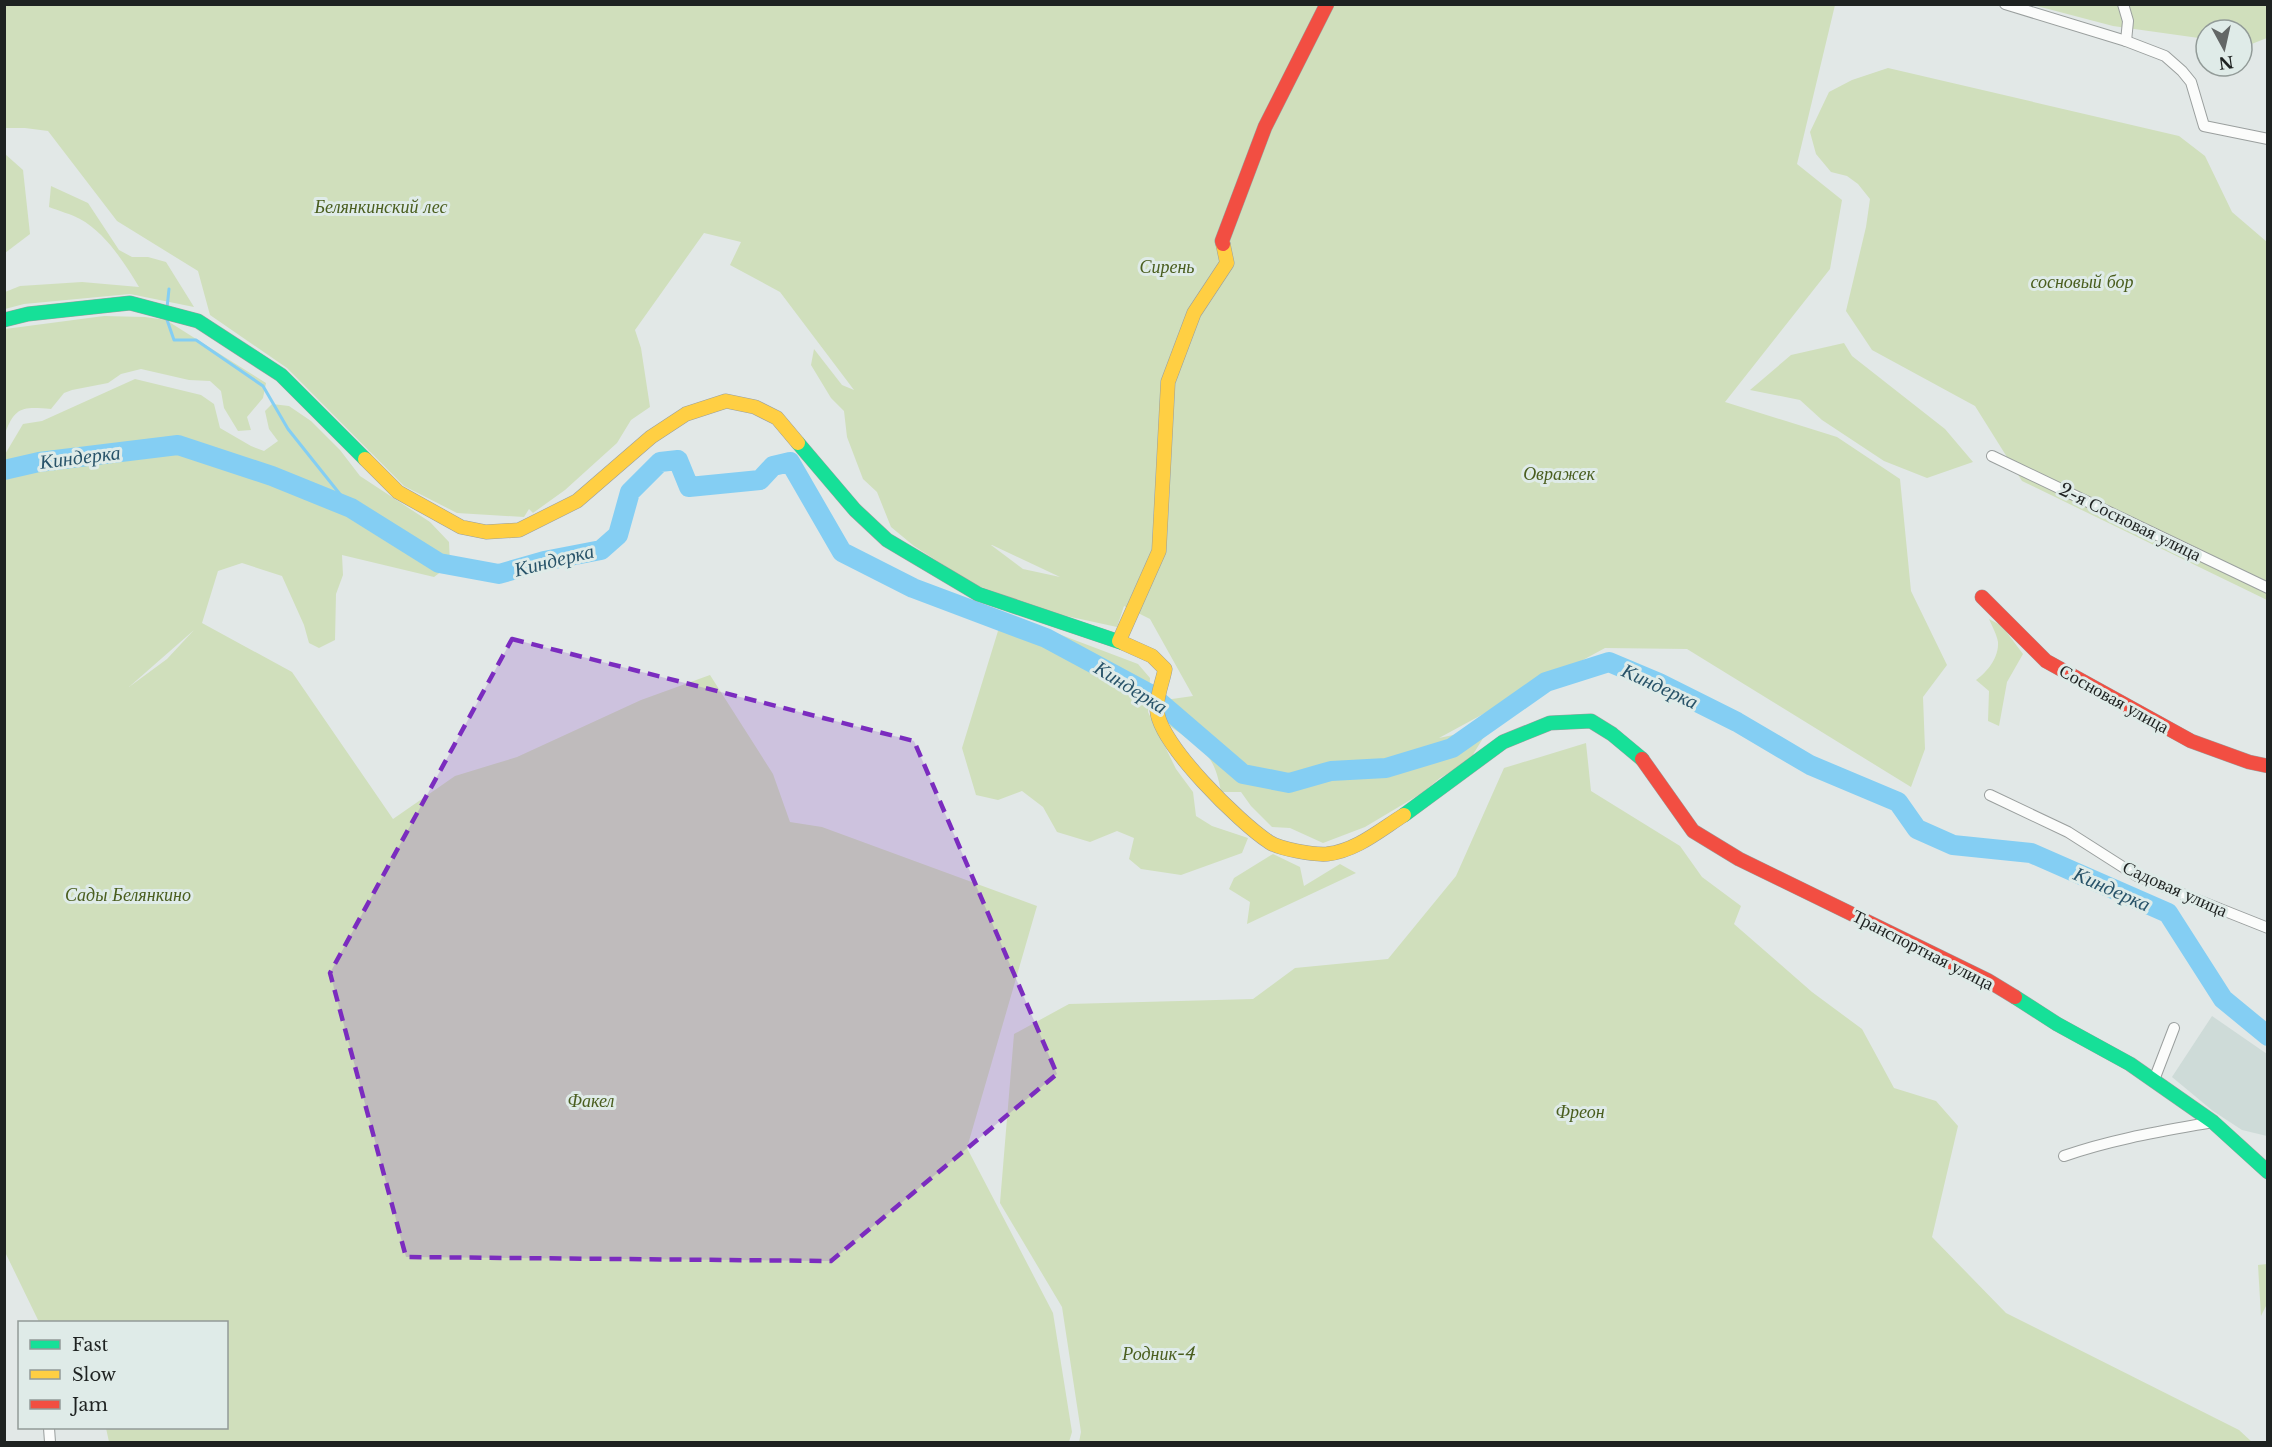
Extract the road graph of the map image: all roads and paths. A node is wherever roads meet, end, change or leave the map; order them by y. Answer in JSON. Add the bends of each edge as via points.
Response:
{"nodes":[{"id":1,"x":1327,"y":4,"type":"edge"},
{"id":2,"x":2005,"y":4,"type":"edge"},
{"id":3,"x":2123,"y":4,"type":"edge"},
{"id":4,"x":2126,"y":41,"type":"junction"},
{"id":5,"x":2268,"y":139,"type":"edge"},
{"id":6,"x":4,"y":320,"type":"edge"},
{"id":7,"x":1992,"y":456,"type":"dead end"},
{"id":8,"x":2268,"y":588,"type":"edge"},
{"id":9,"x":1982,"y":597,"type":"dead end"},
{"id":10,"x":1119,"y":641,"type":"junction"},
{"id":11,"x":2268,"y":766,"type":"edge"},
{"id":12,"x":1990,"y":795,"type":"dead end"},
{"id":13,"x":2268,"y":928,"type":"edge"},
{"id":14,"x":2174,"y":1028,"type":"dead end"},
{"id":15,"x":2154,"y":1080,"type":"junction"},
{"id":16,"x":2213,"y":1122,"type":"junction"},
{"id":17,"x":2064,"y":1156,"type":"dead end"},
{"id":18,"x":2268,"y":1172,"type":"edge"}],
"edges":[{"from":1,"to":10,"type":"street","via":[[1265,127],[1222,241],[1227,263],[1194,313],[1168,382],[1158,551]]},
{"from":2,"to":4,"type":"street"},
{"from":3,"to":4,"type":"street","via":[[2128,21]]},
{"from":4,"to":5,"type":"street","via":[[2165,56],[2182,71],[2190,82],[2204,126]]},
{"from":6,"to":10,"type":"street","via":[[130,303],[198,321],[281,375],[398,492],[461,527],[486,532],[519,530],[577,501],[651,437],[686,414],[726,401],[755,407],[777,418],[855,510],[887,540],[978,594]]},
{"from":7,"to":8,"type":"street","name":"2-я Сосновая улица"},
{"from":9,"to":11,"type":"street","name":"Сосновая улица","via":[[2046,661],[2191,741]]},
{"from":10,"to":15,"type":"street","name":"Транспортная улица","via":[[1152,656],[1165,669],[1156,710],[1165,731],[1189,767],[1270,843],[1326,854],[1356,846],[1423,803],[1503,742],[1550,723],[1591,721],[1641,756],[1693,831],[1739,859],[1987,980]]},
{"from":12,"to":13,"type":"street","name":"Садовая улица","via":[[2068,832],[2137,876]]},
{"from":14,"to":15,"type":"street"},
{"from":15,"to":16,"type":"street","name":"Транспортная улица"},
{"from":16,"to":17,"type":"street"},
{"from":16,"to":18,"type":"street","name":"Транспортная улица"}]}
